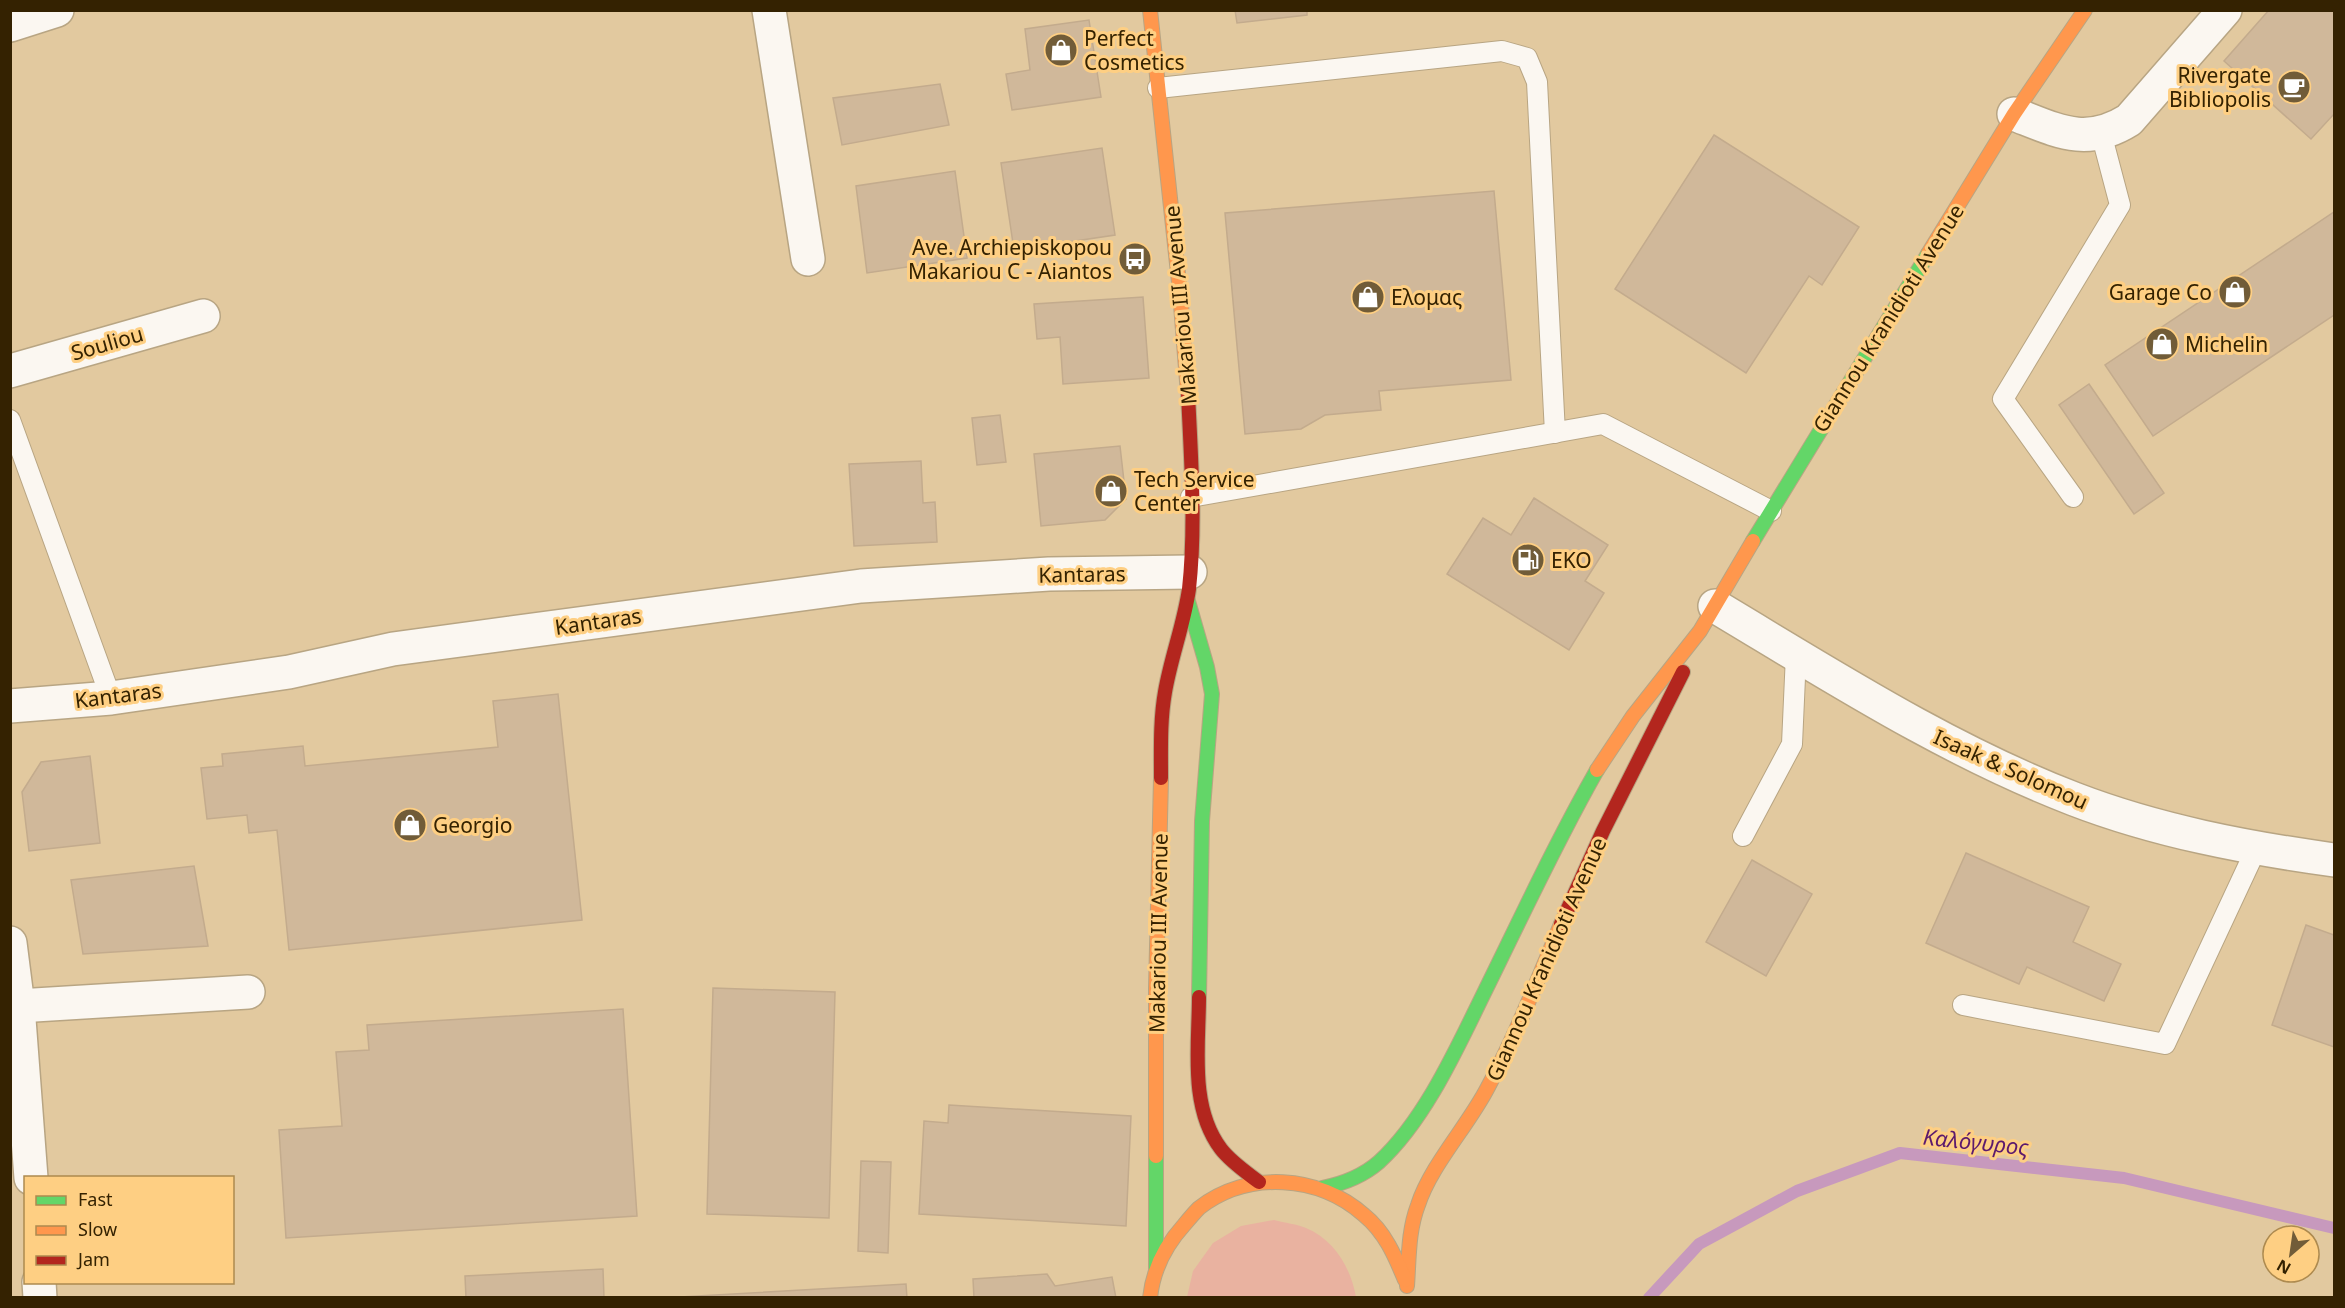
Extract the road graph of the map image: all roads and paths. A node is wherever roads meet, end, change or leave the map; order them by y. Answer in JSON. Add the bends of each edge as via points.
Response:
{"nodes":[{"id":1,"x":57,"y":10,"type":"edge"},
{"id":2,"x":769,"y":10,"type":"edge"},
{"id":3,"x":1150,"y":10,"type":"edge"},
{"id":4,"x":2085,"y":10,"type":"edge"},
{"id":5,"x":2225,"y":10,"type":"edge"},
{"id":6,"x":10,"y":25,"type":"edge"},
{"id":7,"x":1158,"y":88,"type":"junction"},
{"id":8,"x":2014,"y":114,"type":"junction"},
{"id":9,"x":2101,"y":133,"type":"junction"},
{"id":10,"x":808,"y":259,"type":"dead end"},
{"id":11,"x":203,"y":316,"type":"dead end"},
{"id":12,"x":10,"y":370,"type":"edge"},
{"id":13,"x":10,"y":420,"type":"edge"},
{"id":14,"x":1555,"y":433,"type":"junction"},
{"id":15,"x":1191,"y":497,"type":"junction"},
{"id":16,"x":2073,"y":497,"type":"dead end"},
{"id":17,"x":1771,"y":511,"type":"junction"},
{"id":18,"x":1189,"y":586,"type":"junction"},
{"id":19,"x":1708,"y":619,"type":"junction"},
{"id":20,"x":1796,"y":654,"type":"junction"},
{"id":21,"x":111,"y":698,"type":"junction"},
{"id":22,"x":10,"y":706,"type":"edge"},
{"id":23,"x":1743,"y":836,"type":"dead end"},
{"id":24,"x":2257,"y":848,"type":"junction"},
{"id":25,"x":2334,"y":860,"type":"edge"},
{"id":26,"x":10,"y":943,"type":"edge"},
{"id":27,"x":248,"y":992,"type":"dead end"},
{"id":28,"x":1963,"y":1005,"type":"dead end"},
{"id":29,"x":18,"y":1006,"type":"junction"},
{"id":30,"x":31,"y":1176,"type":"edge"},
{"id":31,"x":1259,"y":1182,"type":"junction"},
{"id":32,"x":1322,"y":1188,"type":"junction"},
{"id":33,"x":1156,"y":1269,"type":"junction"},
{"id":34,"x":1408,"y":1292,"type":"edge"},
{"id":35,"x":1150,"y":1298,"type":"edge"}],
"edges":[{"from":1,"to":6,"type":"street"},
{"from":2,"to":10,"type":"street"},
{"from":3,"to":7,"type":"main road","name":"Makariou III Avenue"},
{"from":4,"to":8,"type":"main road","name":"Giannou Kranidioti Avenue"},
{"from":5,"to":9,"type":"street","via":[[2129,120]]},
{"from":7,"to":14,"type":"lane","via":[[1502,51],[1527,58],[1537,82]]},
{"from":7,"to":15,"type":"main road","name":"Makariou III Avenue","via":[[1188,371]]},
{"from":8,"to":9,"type":"street","via":[[2059,132],[2078,136]]},
{"from":8,"to":17,"type":"main road","name":"Giannou Kranidioti Avenue"},
{"from":9,"to":16,"type":"lane","via":[[2120,206],[2003,399]]},
{"from":11,"to":12,"type":"street","name":"Souliou"},
{"from":13,"to":21,"type":"lane"},
{"from":14,"to":15,"type":"lane"},
{"from":14,"to":17,"type":"lane","via":[[1603,424]]},
{"from":15,"to":18,"type":"main road","name":"Makariou III Avenue"},
{"from":17,"to":19,"type":"main road","name":"Giannou Kranidioti Avenue"},
{"from":18,"to":21,"type":"street","name":"Kantaras","via":[[1049,574],[861,586],[393,649],[289,672]]},
{"from":18,"to":31,"type":"main road","name":"Makariou III Avenue","via":[[1212,694],[1202,821],[1198,1079],[1206,1120],[1220,1149]]},
{"from":18,"to":33,"type":"main road","name":"Makariou III Avenue","via":[[1162,711],[1156,988]]},
{"from":19,"to":20,"type":"street","name":"Isaak & Solomou"},
{"from":19,"to":32,"type":"main road","name":"Giannou Kranidioti Avenue","via":[[1604,758],[1576,806],[1454,1054],[1414,1121],[1377,1164],[1346,1183]]},
{"from":19,"to":34,"type":"main road","name":"Giannou Kranidioti Avenue","via":[[1665,714],[1593,854],[1489,1086],[1429,1177],[1411,1231]]},
{"from":20,"to":23,"type":"lane","via":[[1792,744]]},
{"from":20,"to":24,"type":"street","name":"Isaak & Solomou","via":[[1922,729],[2026,780],[2127,816]]},
{"from":21,"to":22,"type":"street","name":"Kantaras"},
{"from":24,"to":25,"type":"street","name":"Isaak & Solomou"},
{"from":24,"to":28,"type":"lane","via":[[2165,1044]]},
{"from":26,"to":29,"type":"street"},
{"from":27,"to":29,"type":"street"},
{"from":29,"to":30,"type":"street"},
{"from":31,"to":32,"type":"main road","via":[[1291,1181]]},
{"from":31,"to":33,"type":"main road","via":[[1236,1187],[1196,1211],[1179,1227]]},
{"from":32,"to":34,"type":"main road","via":[[1362,1210],[1378,1226],[1401,1264]]},
{"from":33,"to":35,"type":"main road"}]}
